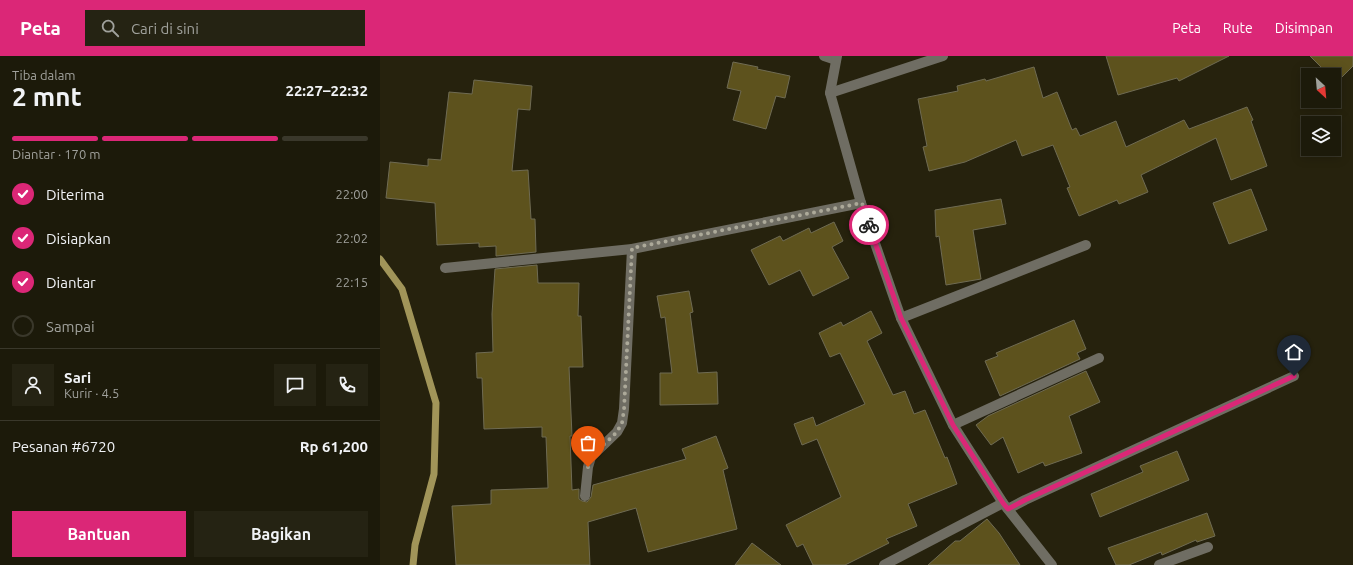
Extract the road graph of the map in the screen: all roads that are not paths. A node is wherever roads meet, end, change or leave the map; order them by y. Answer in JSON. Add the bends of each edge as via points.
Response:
{"nodes":[{"id":1,"x":824,"y":56,"type":"edge"},
{"id":2,"x":943,"y":56,"type":"edge"},
{"id":3,"x":836,"y":58,"type":"edge"},
{"id":4,"x":830,"y":93,"type":"junction"},
{"id":5,"x":862,"y":203,"type":"junction"},
{"id":6,"x":1086,"y":245,"type":"dead end"},
{"id":7,"x":632,"y":248,"type":"junction"},
{"id":8,"x":445,"y":268,"type":"dead end"},
{"id":9,"x":901,"y":318,"type":"junction"},
{"id":10,"x":1099,"y":358,"type":"dead end"},
{"id":11,"x":1294,"y":376,"type":"dead end"},
{"id":12,"x":953,"y":425,"type":"junction"},
{"id":13,"x":585,"y":496,"type":"dead end"},
{"id":14,"x":1006,"y":506,"type":"junction"},
{"id":15,"x":1208,"y":548,"type":"dead end"},
{"id":16,"x":884,"y":565,"type":"edge"},
{"id":17,"x":1052,"y":565,"type":"edge"},
{"id":18,"x":1159,"y":565,"type":"edge"}],
"edges":[{"from":1,"to":3,"type":"street"},
{"from":2,"to":4,"type":"street"},
{"from":3,"to":4,"type":"street"},
{"from":4,"to":5,"type":"street"},
{"from":5,"to":7,"type":"street"},
{"from":5,"to":9,"type":"street"},
{"from":6,"to":9,"type":"street"},
{"from":7,"to":8,"type":"street"},
{"from":7,"to":13,"type":"street","via":[[622,423],[617,432],[591,457]]},
{"from":9,"to":12,"type":"street"},
{"from":10,"to":12,"type":"street"},
{"from":11,"to":14,"type":"street","via":[[1025,500]]},
{"from":12,"to":14,"type":"street"},
{"from":14,"to":16,"type":"street"},
{"from":14,"to":17,"type":"street"},
{"from":15,"to":18,"type":"street"}]}
